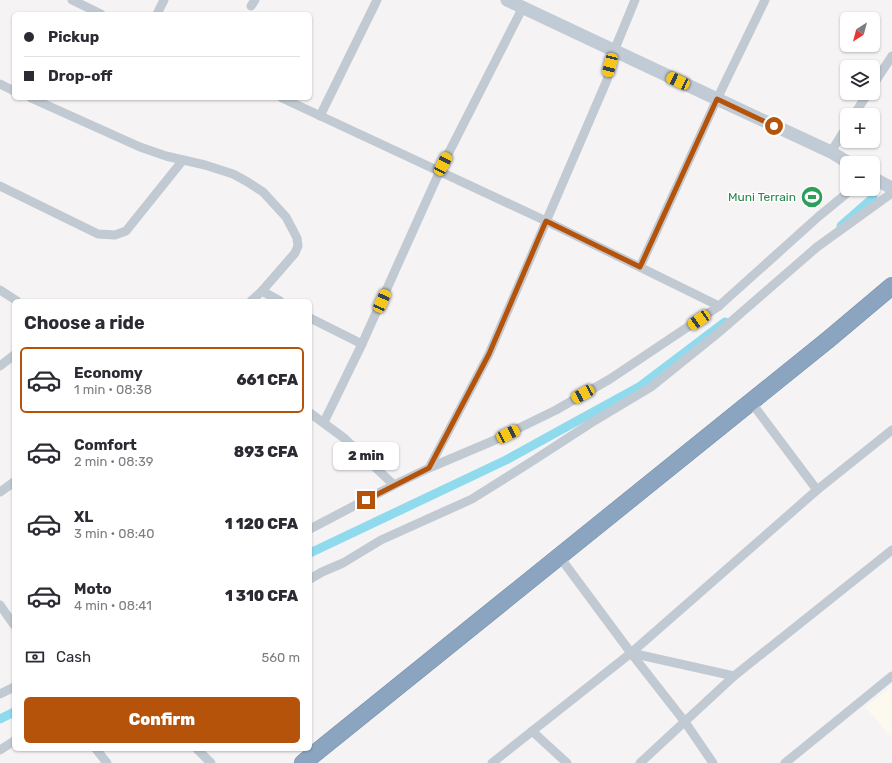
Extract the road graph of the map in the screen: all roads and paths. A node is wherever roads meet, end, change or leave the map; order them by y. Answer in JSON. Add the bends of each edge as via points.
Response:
{"nodes":[{"id":1,"x":72,"y":0,"type":"edge"},
{"id":2,"x":164,"y":0,"type":"edge"},
{"id":3,"x":377,"y":0,"type":"edge"},
{"id":4,"x":635,"y":0,"type":"edge"},
{"id":5,"x":765,"y":0,"type":"edge"},
{"id":6,"x":514,"y":2,"type":"edge"},
{"id":7,"x":97,"y":12,"type":"edge"},
{"id":8,"x":158,"y":12,"type":"edge"},
{"id":9,"x":614,"y":51,"type":"junction"},
{"id":10,"x":892,"y":56,"type":"edge"},
{"id":11,"x":880,"y":74,"type":"edge"},
{"id":12,"x":0,"y":84,"type":"edge"},
{"id":13,"x":12,"y":90,"type":"edge"},
{"id":14,"x":717,"y":99,"type":"junction"},
{"id":15,"x":35,"y":100,"type":"edge"},
{"id":16,"x":286,"y":100,"type":"edge"},
{"id":17,"x":320,"y":116,"type":"junction"},
{"id":18,"x":840,"y":137,"type":"edge"},
{"id":19,"x":831,"y":152,"type":"junction"},
{"id":20,"x":840,"y":158,"type":"edge"},
{"id":21,"x":183,"y":160,"type":"junction"},
{"id":22,"x":440,"y":171,"type":"junction"},
{"id":23,"x":880,"y":182,"type":"edge"},
{"id":24,"x":0,"y":186,"type":"edge"},
{"id":25,"x":892,"y":188,"type":"edge"},
{"id":26,"x":892,"y":193,"type":"edge"},
{"id":27,"x":844,"y":196,"type":"edge"},
{"id":28,"x":546,"y":221,"type":"junction"},
{"id":29,"x":640,"y":267,"type":"junction"},
{"id":30,"x":892,"y":286,"type":"edge"},
{"id":31,"x":0,"y":290,"type":"edge"},
{"id":32,"x":262,"y":291,"type":"junction"},
{"id":33,"x":14,"y":299,"type":"edge"},
{"id":34,"x":253,"y":299,"type":"edge"},
{"id":35,"x":276,"y":299,"type":"edge"},
{"id":36,"x":719,"y":306,"type":"junction"},
{"id":37,"x":312,"y":319,"type":"edge"},
{"id":38,"x":362,"y":344,"type":"junction"},
{"id":39,"x":12,"y":357,"type":"edge"},
{"id":40,"x":0,"y":366,"type":"edge"},
{"id":41,"x":751,"y":402,"type":"junction"},
{"id":42,"x":312,"y":414,"type":"edge"},
{"id":43,"x":324,"y":422,"type":"junction"},
{"id":44,"x":892,"y":430,"type":"edge"},
{"id":45,"x":429,"y":468,"type":"junction"},
{"id":46,"x":12,"y":483,"type":"edge"},
{"id":47,"x":394,"y":485,"type":"junction"},
{"id":48,"x":817,"y":490,"type":"junction"},
{"id":49,"x":0,"y":492,"type":"edge"},
{"id":50,"x":312,"y":528,"type":"edge"},
{"id":51,"x":892,"y":550,"type":"edge"},
{"id":52,"x":560,"y":556,"type":"junction"},
{"id":53,"x":312,"y":578,"type":"edge"},
{"id":54,"x":0,"y":605,"type":"edge"},
{"id":55,"x":12,"y":622,"type":"edge"},
{"id":56,"x":631,"y":653,"type":"junction"},
{"id":57,"x":734,"y":676,"type":"junction"},
{"id":58,"x":892,"y":676,"type":"edge"},
{"id":59,"x":12,"y":688,"type":"edge"},
{"id":60,"x":0,"y":694,"type":"edge"},
{"id":61,"x":685,"y":722,"type":"junction"},
{"id":62,"x":532,"y":731,"type":"junction"},
{"id":63,"x":12,"y":742,"type":"edge"},
{"id":64,"x":0,"y":750,"type":"edge"},
{"id":65,"x":98,"y":751,"type":"edge"},
{"id":66,"x":199,"y":751,"type":"edge"},
{"id":67,"x":107,"y":763,"type":"edge"},
{"id":68,"x":211,"y":763,"type":"edge"},
{"id":69,"x":302,"y":763,"type":"edge"},
{"id":70,"x":492,"y":763,"type":"edge"},
{"id":71,"x":567,"y":763,"type":"edge"},
{"id":72,"x":640,"y":763,"type":"edge"},
{"id":73,"x":713,"y":763,"type":"edge"},
{"id":74,"x":786,"y":763,"type":"edge"}],
"edges":[{"from":1,"to":7,"type":"street"},
{"from":2,"to":8,"type":"street"},
{"from":3,"to":17,"type":"street"},
{"from":4,"to":9,"type":"street"},
{"from":5,"to":14,"type":"street"},
{"from":6,"to":9,"type":"main road"},
{"from":6,"to":22,"type":"street"},
{"from":9,"to":14,"type":"main road"},
{"from":9,"to":28,"type":"street","via":[[607,80]]},
{"from":10,"to":11,"type":"street"},
{"from":12,"to":13,"type":"street"},
{"from":14,"to":19,"type":"main road"},
{"from":14,"to":29,"type":"street"},
{"from":15,"to":21,"type":"street","via":[[140,147]]},
{"from":16,"to":17,"type":"street"},
{"from":17,"to":22,"type":"street"},
{"from":18,"to":19,"type":"street"},
{"from":19,"to":20,"type":"main road"},
{"from":21,"to":24,"type":"street","via":[[126,231],[115,235],[98,234]]},
{"from":21,"to":32,"type":"street","via":[[233,174],[246,181],[263,192],[286,217],[297,238],[298,246],[295,253]]},
{"from":22,"to":28,"type":"street"},
{"from":22,"to":38,"type":"street"},
{"from":23,"to":25,"type":"main road"},
{"from":26,"to":53,"type":"street","via":[[817,247],[651,387],[591,422],[472,499],[381,540]]},
{"from":27,"to":36,"type":"street"},
{"from":28,"to":29,"type":"street"},
{"from":28,"to":45,"type":"street","via":[[489,354]]},
{"from":29,"to":36,"type":"street"},
{"from":30,"to":41,"type":"highway"},
{"from":31,"to":33,"type":"street"},
{"from":32,"to":34,"type":"street"},
{"from":32,"to":35,"type":"street"},
{"from":36,"to":45,"type":"street","via":[[610,379],[556,410]]},
{"from":37,"to":38,"type":"street"},
{"from":38,"to":43,"type":"street"},
{"from":39,"to":40,"type":"street"},
{"from":41,"to":48,"type":"street"},
{"from":41,"to":52,"type":"highway"},
{"from":42,"to":43,"type":"street"},
{"from":43,"to":47,"type":"street"},
{"from":44,"to":48,"type":"street"},
{"from":45,"to":47,"type":"street"},
{"from":46,"to":49,"type":"street"},
{"from":47,"to":50,"type":"street"},
{"from":48,"to":56,"type":"street"},
{"from":51,"to":57,"type":"street"},
{"from":52,"to":56,"type":"street"},
{"from":52,"to":69,"type":"highway"},
{"from":54,"to":55,"type":"street"},
{"from":56,"to":57,"type":"street"},
{"from":56,"to":61,"type":"street"},
{"from":56,"to":62,"type":"street"},
{"from":57,"to":61,"type":"street"},
{"from":58,"to":74,"type":"street"},
{"from":59,"to":60,"type":"street"},
{"from":61,"to":72,"type":"street"},
{"from":61,"to":73,"type":"street"},
{"from":62,"to":70,"type":"street"},
{"from":62,"to":71,"type":"street"},
{"from":63,"to":64,"type":"street"},
{"from":65,"to":67,"type":"street"},
{"from":66,"to":68,"type":"street"}]}
